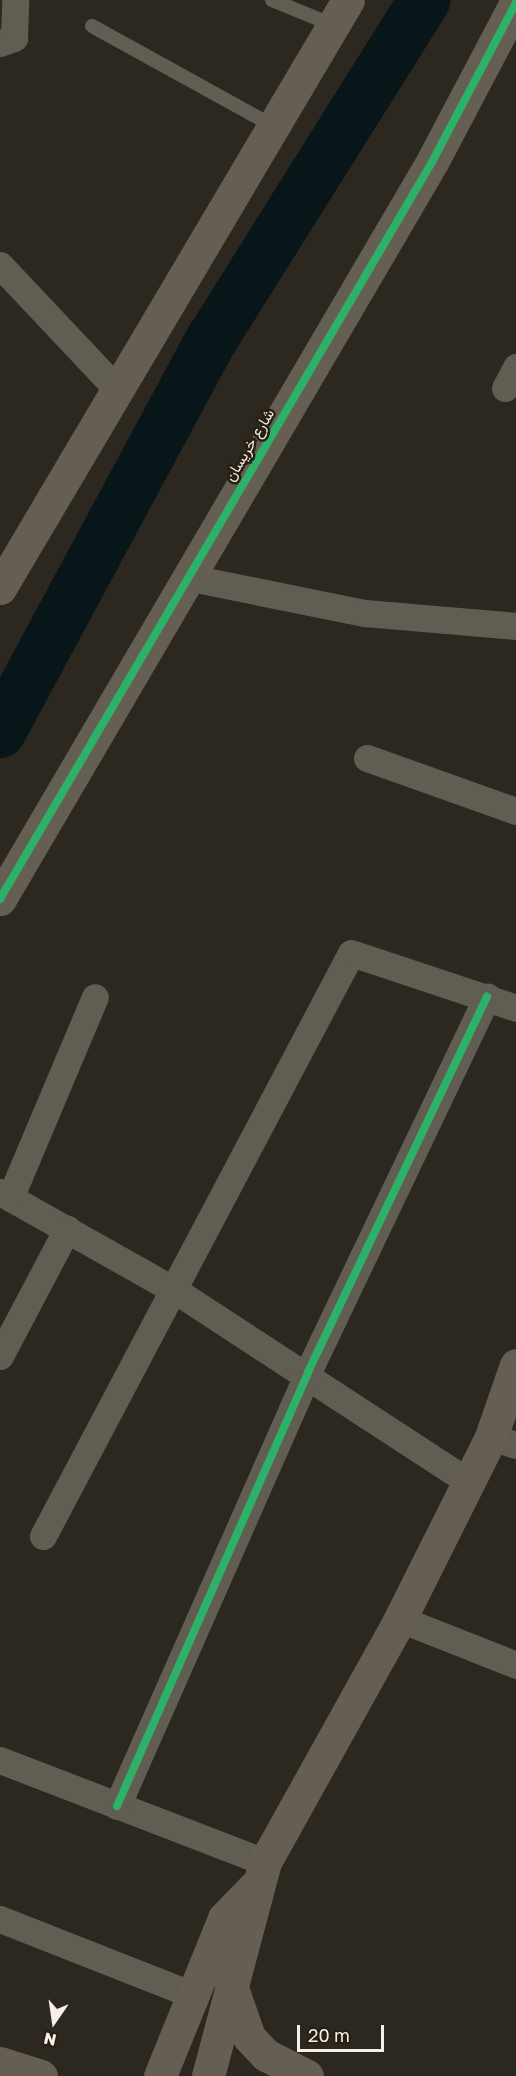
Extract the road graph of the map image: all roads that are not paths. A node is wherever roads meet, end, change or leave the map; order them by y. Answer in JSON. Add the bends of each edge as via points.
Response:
{"nodes":[{"id":1,"x":15,"y":0,"type":"edge"},
{"id":2,"x":272,"y":0,"type":"edge"},
{"id":3,"x":516,"y":3,"type":"edge"},
{"id":4,"x":340,"y":13,"type":"edge"},
{"id":5,"x":92,"y":26,"type":"dead end"},
{"id":6,"x":0,"y":43,"type":"edge"},
{"id":7,"x":273,"y":126,"type":"junction"},
{"id":8,"x":0,"y":265,"type":"edge"},
{"id":9,"x":117,"y":389,"type":"junction"},
{"id":10,"x":186,"y":577,"type":"junction"},
{"id":11,"x":0,"y":588,"type":"edge"},
{"id":12,"x":516,"y":626,"type":"edge"},
{"id":13,"x":367,"y":758,"type":"dead end"},
{"id":14,"x":516,"y":811,"type":"edge"},
{"id":15,"x":0,"y":898,"type":"edge"},
{"id":16,"x":95,"y":997,"type":"dead end"},
{"id":17,"x":488,"y":998,"type":"junction"},
{"id":18,"x":516,"y":1008,"type":"edge"},
{"id":19,"x":5,"y":1195,"type":"edge"},
{"id":20,"x":67,"y":1229,"type":"junction"},
{"id":21,"x":176,"y":1291,"type":"junction"},
{"id":22,"x":0,"y":1356,"type":"edge"},
{"id":23,"x":516,"y":1365,"type":"edge"},
{"id":24,"x":308,"y":1372,"type":"junction"},
{"id":25,"x":503,"y":1441,"type":"edge"},
{"id":26,"x":466,"y":1480,"type":"junction"},
{"id":27,"x":43,"y":1536,"type":"dead end"},
{"id":28,"x":400,"y":1619,"type":"junction"},
{"id":29,"x":516,"y":1665,"type":"edge"},
{"id":30,"x":0,"y":1760,"type":"edge"},
{"id":31,"x":117,"y":1806,"type":"junction"},
{"id":32,"x":259,"y":1875,"type":"junction"},
{"id":33,"x":0,"y":1919,"type":"edge"},
{"id":34,"x":230,"y":1983,"type":"junction"},
{"id":35,"x":190,"y":1994,"type":"junction"},
{"id":36,"x":0,"y":2063,"type":"edge"},
{"id":37,"x":41,"y":2076,"type":"edge"},
{"id":38,"x":160,"y":2076,"type":"edge"},
{"id":39,"x":208,"y":2076,"type":"edge"},
{"id":40,"x":307,"y":2076,"type":"edge"}],
"edges":[{"from":1,"to":6,"type":"street","via":[[14,38]]},
{"from":2,"to":4,"type":"lane"},
{"from":3,"to":10,"type":"street","name":"شارع خريسان","via":[[432,162]]},
{"from":4,"to":7,"type":"street"},
{"from":5,"to":7,"type":"lane"},
{"from":7,"to":9,"type":"street"},
{"from":8,"to":9,"type":"street"},
{"from":9,"to":11,"type":"street"},
{"from":10,"to":12,"type":"street","via":[[365,613]]},
{"from":10,"to":15,"type":"street","name":"شارع خريسان"},
{"from":13,"to":14,"type":"street"},
{"from":16,"to":19,"type":"street"},
{"from":17,"to":18,"type":"street"},
{"from":17,"to":21,"type":"street","via":[[351,953]]},
{"from":17,"to":24,"type":"street"},
{"from":19,"to":20,"type":"street"},
{"from":20,"to":21,"type":"street"},
{"from":20,"to":22,"type":"street"},
{"from":21,"to":24,"type":"street"},
{"from":21,"to":27,"type":"street"},
{"from":23,"to":25,"type":"street"},
{"from":24,"to":26,"type":"street"},
{"from":24,"to":31,"type":"street"},
{"from":25,"to":26,"type":"street"},
{"from":26,"to":28,"type":"street"},
{"from":28,"to":29,"type":"street"},
{"from":28,"to":32,"type":"street"},
{"from":30,"to":31,"type":"street"},
{"from":31,"to":32,"type":"street"},
{"from":32,"to":34,"type":"street","via":[[250,1924]]},
{"from":32,"to":35,"type":"street","via":[[224,1918]]},
{"from":33,"to":35,"type":"street"},
{"from":34,"to":39,"type":"street"},
{"from":34,"to":40,"type":"street","via":[[249,2037],[266,2055]]},
{"from":35,"to":38,"type":"street"},
{"from":36,"to":37,"type":"street"}]}
